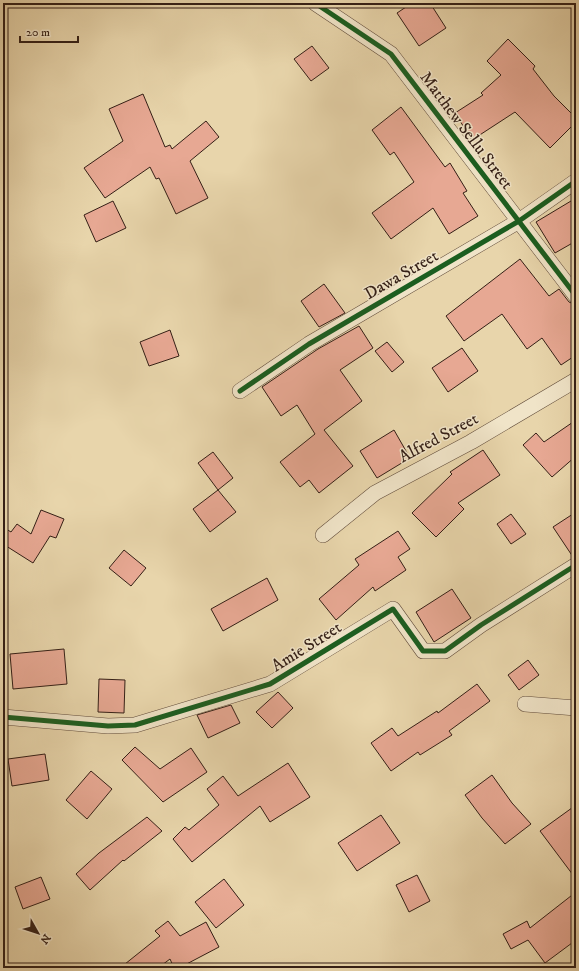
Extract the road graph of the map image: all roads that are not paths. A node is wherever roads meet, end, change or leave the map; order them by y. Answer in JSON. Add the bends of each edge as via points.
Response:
{"nodes":[{"id":1,"x":315,"y":3,"type":"edge"},
{"id":2,"x":576,"y":181,"type":"edge"},
{"id":3,"x":518,"y":221,"type":"junction"},
{"id":4,"x":576,"y":296,"type":"edge"},
{"id":5,"x":576,"y":380,"type":"edge"},
{"id":6,"x":240,"y":391,"type":"dead end"},
{"id":7,"x":323,"y":535,"type":"dead end"},
{"id":8,"x":576,"y":565,"type":"edge"},
{"id":9,"x":525,"y":704,"type":"dead end"},
{"id":10,"x":576,"y":708,"type":"edge"},
{"id":11,"x":3,"y":717,"type":"edge"}],
"edges":[{"from":1,"to":3,"type":"street","name":"Matthew Sellu Street","via":[[391,54]]},
{"from":2,"to":3,"type":"street","name":"Dawa Street"},
{"from":3,"to":4,"type":"street","name":"Matthew Sellu Street"},
{"from":3,"to":6,"type":"street","name":"Dawa Street","via":[[309,344]]},
{"from":5,"to":7,"type":"street","name":"Alfred Street","via":[[471,442],[375,493]]},
{"from":8,"to":11,"type":"street","name":"Amie Street","via":[[481,624],[445,651],[423,651],[393,609],[270,684],[135,725],[108,726]]},
{"from":9,"to":10,"type":"street"}]}
